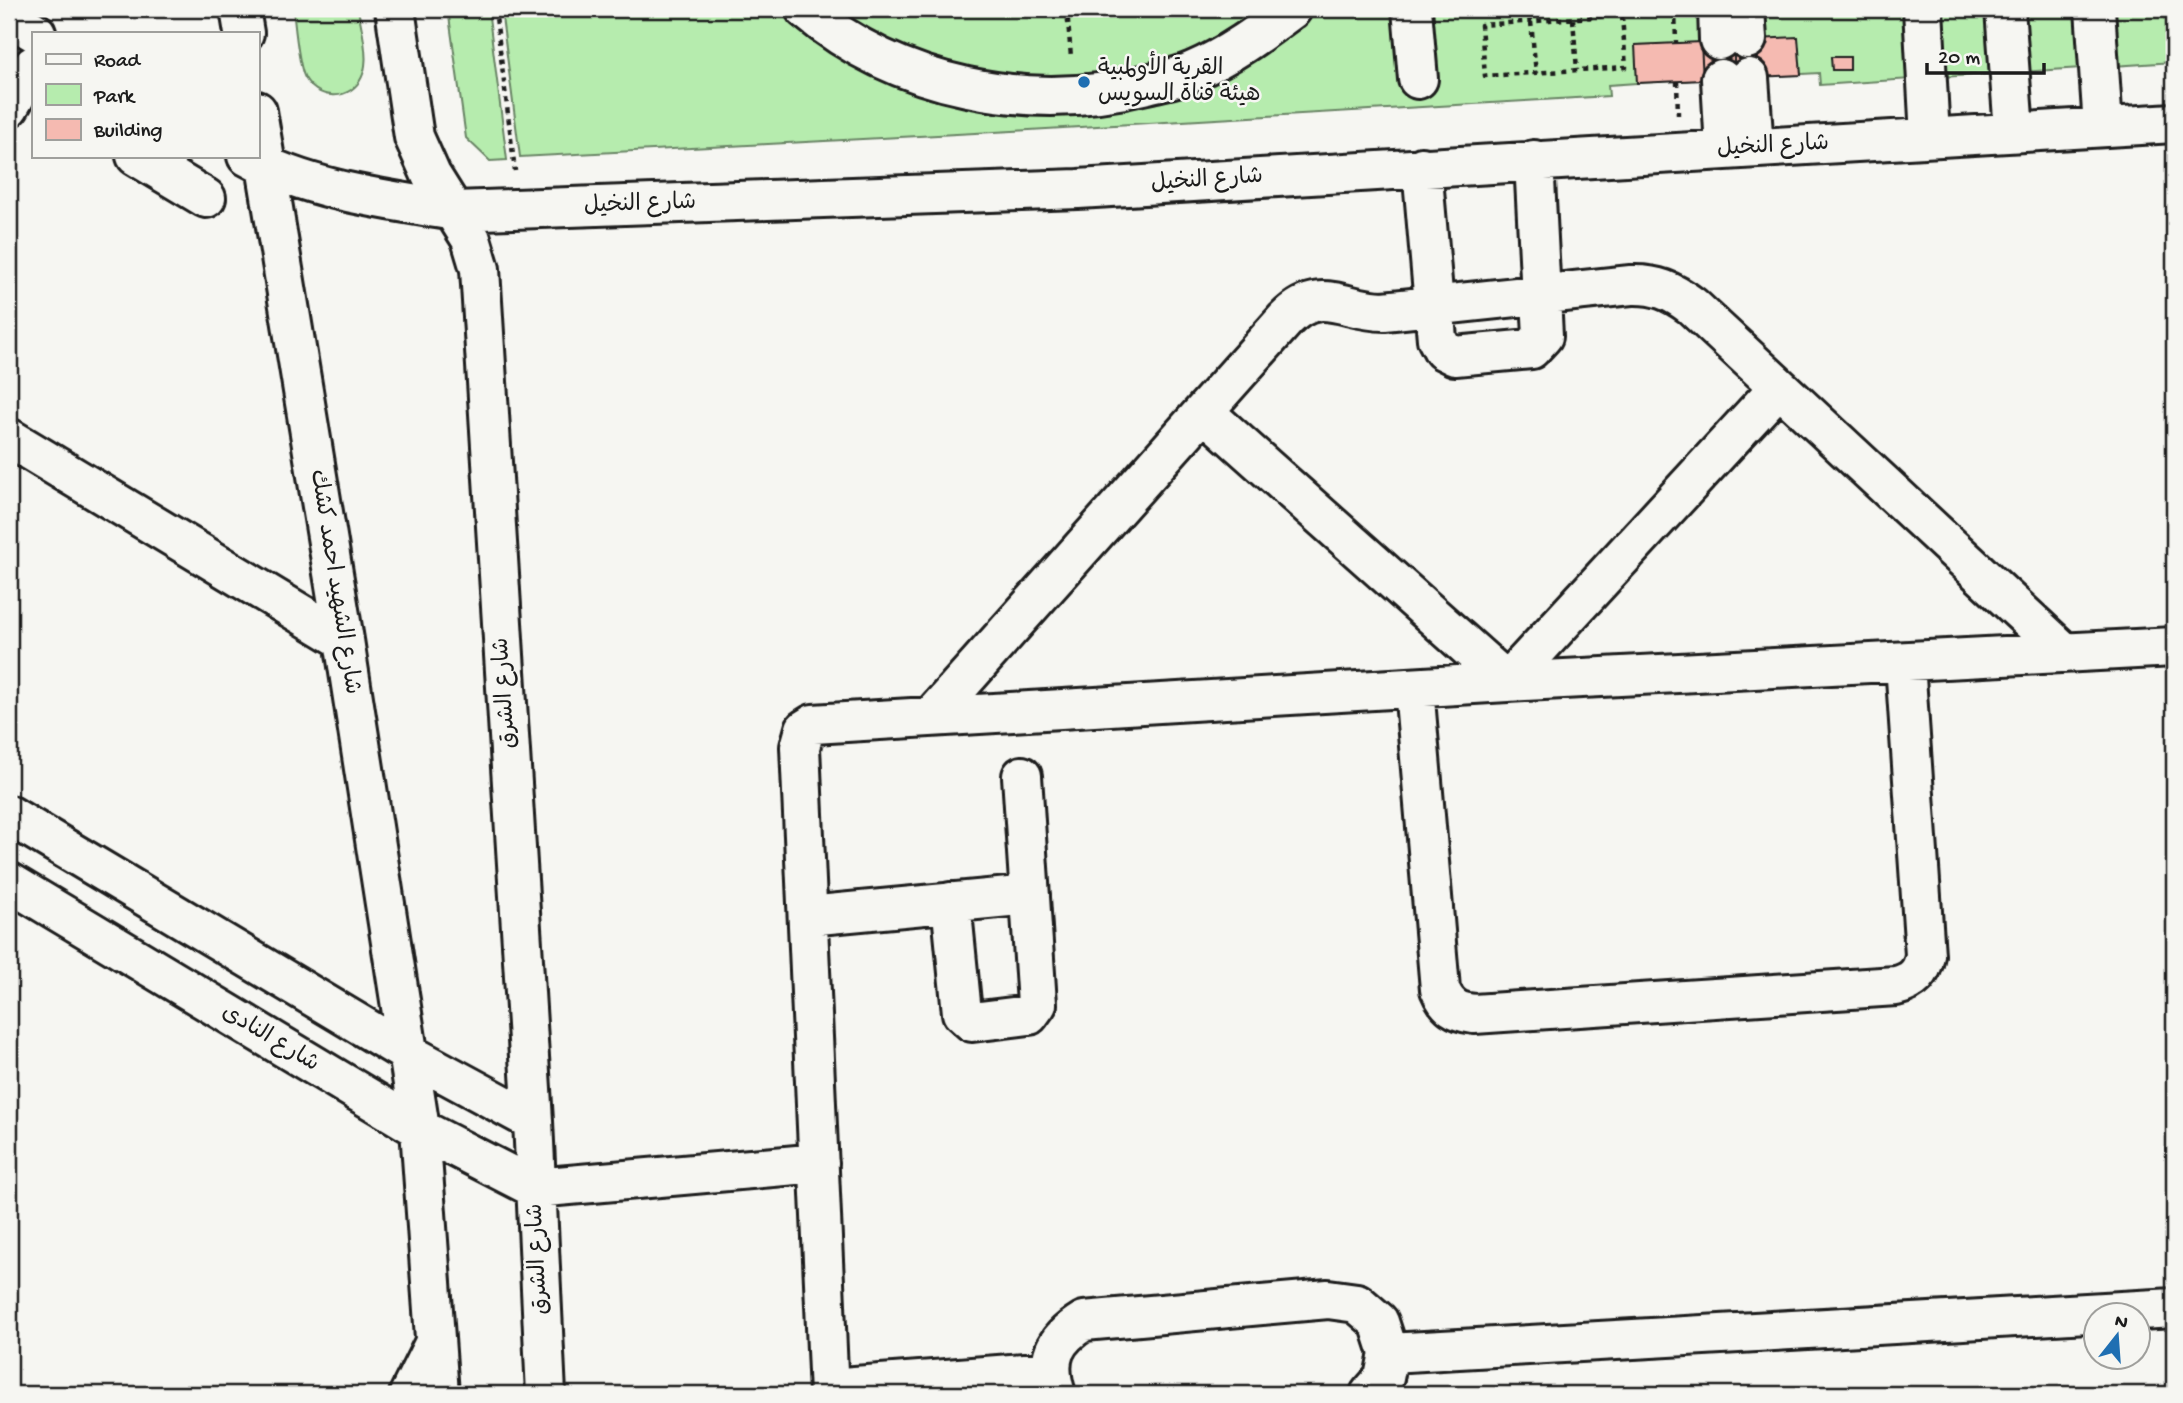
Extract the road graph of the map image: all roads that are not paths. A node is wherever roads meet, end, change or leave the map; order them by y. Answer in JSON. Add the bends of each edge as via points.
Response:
{"nodes":[{"id":1,"x":240,"y":9,"type":"edge"},
{"id":2,"x":395,"y":9,"type":"edge"},
{"id":3,"x":805,"y":9,"type":"edge"},
{"id":4,"x":1292,"y":9,"type":"edge"},
{"id":5,"x":1412,"y":9,"type":"edge"},
{"id":6,"x":1923,"y":9,"type":"edge"},
{"id":7,"x":2005,"y":9,"type":"edge"},
{"id":8,"x":2095,"y":9,"type":"edge"},
{"id":9,"x":9,"y":17,"type":"edge"},
{"id":10,"x":34,"y":32,"type":"edge"},
{"id":11,"x":244,"y":32,"type":"edge"},
{"id":12,"x":32,"y":68,"type":"edge"},
{"id":13,"x":1735,"y":78,"type":"dead end"},
{"id":14,"x":1418,"y":79,"type":"dead end"},
{"id":15,"x":9,"y":107,"type":"edge"},
{"id":16,"x":2174,"y":124,"type":"edge"},
{"id":17,"x":2103,"y":127,"type":"junction"},
{"id":18,"x":2014,"y":132,"type":"junction"},
{"id":19,"x":1930,"y":138,"type":"junction"},
{"id":20,"x":1740,"y":148,"type":"junction"},
{"id":21,"x":139,"y":158,"type":"edge"},
{"id":22,"x":1534,"y":160,"type":"junction"},
{"id":23,"x":257,"y":162,"type":"edge"},
{"id":24,"x":1422,"y":167,"type":"junction"},
{"id":25,"x":206,"y":198,"type":"dead end"},
{"id":26,"x":455,"y":211,"type":"junction"},
{"id":27,"x":1542,"y":294,"type":"junction"},
{"id":28,"x":1434,"y":306,"type":"junction"},
{"id":29,"x":1779,"y":387,"type":"junction"},
{"id":30,"x":1204,"y":412,"type":"junction"},
{"id":31,"x":9,"y":438,"type":"edge"},
{"id":32,"x":344,"y":640,"type":"junction"},
{"id":33,"x":2174,"y":647,"type":"edge"},
{"id":34,"x":2065,"y":653,"type":"junction"},
{"id":35,"x":1905,"y":663,"type":"junction"},
{"id":36,"x":1507,"y":682,"type":"junction"},
{"id":37,"x":1413,"y":688,"type":"junction"},
{"id":38,"x":932,"y":716,"type":"junction"},
{"id":39,"x":1022,"y":776,"type":"dead end"},
{"id":40,"x":9,"y":815,"type":"edge"},
{"id":41,"x":9,"y":882,"type":"edge"},
{"id":42,"x":1030,"y":895,"type":"junction"},
{"id":43,"x":951,"y":902,"type":"junction"},
{"id":44,"x":808,"y":916,"type":"junction"},
{"id":45,"x":409,"y":1054,"type":"junction"},
{"id":46,"x":533,"y":1121,"type":"junction"},
{"id":47,"x":420,"y":1129,"type":"junction"},
{"id":48,"x":819,"y":1163,"type":"junction"},
{"id":49,"x":535,"y":1188,"type":"junction"},
{"id":50,"x":2174,"y":1308,"type":"edge"},
{"id":51,"x":434,"y":1344,"type":"junction"},
{"id":52,"x":1389,"y":1353,"type":"junction"},
{"id":53,"x":1053,"y":1383,"type":"edge"},
{"id":54,"x":829,"y":1391,"type":"edge"},
{"id":55,"x":409,"y":1394,"type":"edge"},
{"id":56,"x":439,"y":1394,"type":"edge"},
{"id":57,"x":546,"y":1394,"type":"edge"},
{"id":58,"x":1370,"y":1394,"type":"edge"}],
"edges":[{"from":1,"to":11,"type":"main road"},
{"from":2,"to":26,"type":"main road","name":"شارع الشرق","via":[[414,137],[431,175]]},
{"from":3,"to":4,"type":"main road","via":[[862,48],[912,71],[965,87],[1020,96],[1076,96],[1191,72],[1244,44]]},
{"from":5,"to":14,"type":"main road"},
{"from":6,"to":19,"type":"main road"},
{"from":7,"to":18,"type":"main road"},
{"from":8,"to":17,"type":"main road"},
{"from":9,"to":10,"type":"main road"},
{"from":12,"to":15,"type":"main road"},
{"from":13,"to":20,"type":"main road"},
{"from":16,"to":17,"type":"main road","name":"شارع النخيل"},
{"from":17,"to":18,"type":"main road","name":"شارع النخيل"},
{"from":18,"to":19,"type":"main road","name":"شارع النخيل"},
{"from":19,"to":20,"type":"main road","name":"شارع النخيل"},
{"from":20,"to":22,"type":"main road","name":"شارع النخيل"},
{"from":21,"to":25,"type":"main road"},
{"from":22,"to":24,"type":"main road","name":"شارع النخيل"},
{"from":22,"to":27,"type":"main road"},
{"from":23,"to":26,"type":"main road","name":"شارع النخيل","via":[[354,194]]},
{"from":23,"to":32,"type":"main road","name":"شارع الشهيد احمد كشك"},
{"from":24,"to":26,"type":"main road","name":"شارع النخيل","via":[[1078,189]]},
{"from":24,"to":28,"type":"main road"},
{"from":26,"to":46,"type":"main road","name":"شارع الشرق","via":[[471,239],[480,269]]},
{"from":27,"to":28,"type":"main road"},
{"from":27,"to":28,"type":"main road","via":[[1544,330],[1531,349],[1449,354],[1437,339]]},
{"from":27,"to":29,"type":"main road","via":[[1631,285],[1664,288],[1692,306]]},
{"from":28,"to":30,"type":"main road","via":[[1372,311],[1328,300],[1297,307]]},
{"from":29,"to":34,"type":"main road"},
{"from":29,"to":36,"type":"main road"},
{"from":30,"to":36,"type":"main road"},
{"from":30,"to":38,"type":"main road"},
{"from":31,"to":32,"type":"main road"},
{"from":32,"to":45,"type":"main road","name":"شارع الشهيد احمد كشك"},
{"from":33,"to":34,"type":"main road"},
{"from":34,"to":35,"type":"main road"},
{"from":35,"to":36,"type":"main road"},
{"from":35,"to":37,"type":"main road","via":[[1925,955],[1916,976],[1896,986],[1474,1014],[1453,1008],[1440,989]]},
{"from":36,"to":37,"type":"main road"},
{"from":37,"to":38,"type":"main road"},
{"from":38,"to":44,"type":"main road","via":[[824,722],[805,729],[800,747]]},
{"from":39,"to":42,"type":"main road"},
{"from":40,"to":45,"type":"main road"},
{"from":41,"to":47,"type":"main road","name":"شارع النادى"},
{"from":42,"to":43,"type":"main road"},
{"from":42,"to":43,"type":"main road","via":[[1037,1004],[1029,1015],[972,1022],[962,1013]]},
{"from":43,"to":44,"type":"main road"},
{"from":44,"to":48,"type":"main road"},
{"from":45,"to":46,"type":"main road"},
{"from":45,"to":47,"type":"main road"},
{"from":46,"to":49,"type":"main road","name":"شارع الشرق"},
{"from":47,"to":49,"type":"main road","name":"شارع النادى"},
{"from":47,"to":51,"type":"main road"},
{"from":48,"to":49,"type":"main road"},
{"from":48,"to":54,"type":"main road"},
{"from":49,"to":57,"type":"main road","name":"شارع الشرق"},
{"from":50,"to":52,"type":"main road"},
{"from":51,"to":55,"type":"main road"},
{"from":51,"to":56,"type":"main road"},
{"from":52,"to":53,"type":"main road","via":[[1379,1322],[1357,1303],[1328,1299],[1084,1321],[1065,1332],[1053,1350]]},
{"from":52,"to":58,"type":"main road","via":[[1384,1378]]},
{"from":53,"to":54,"type":"main road"}]}
